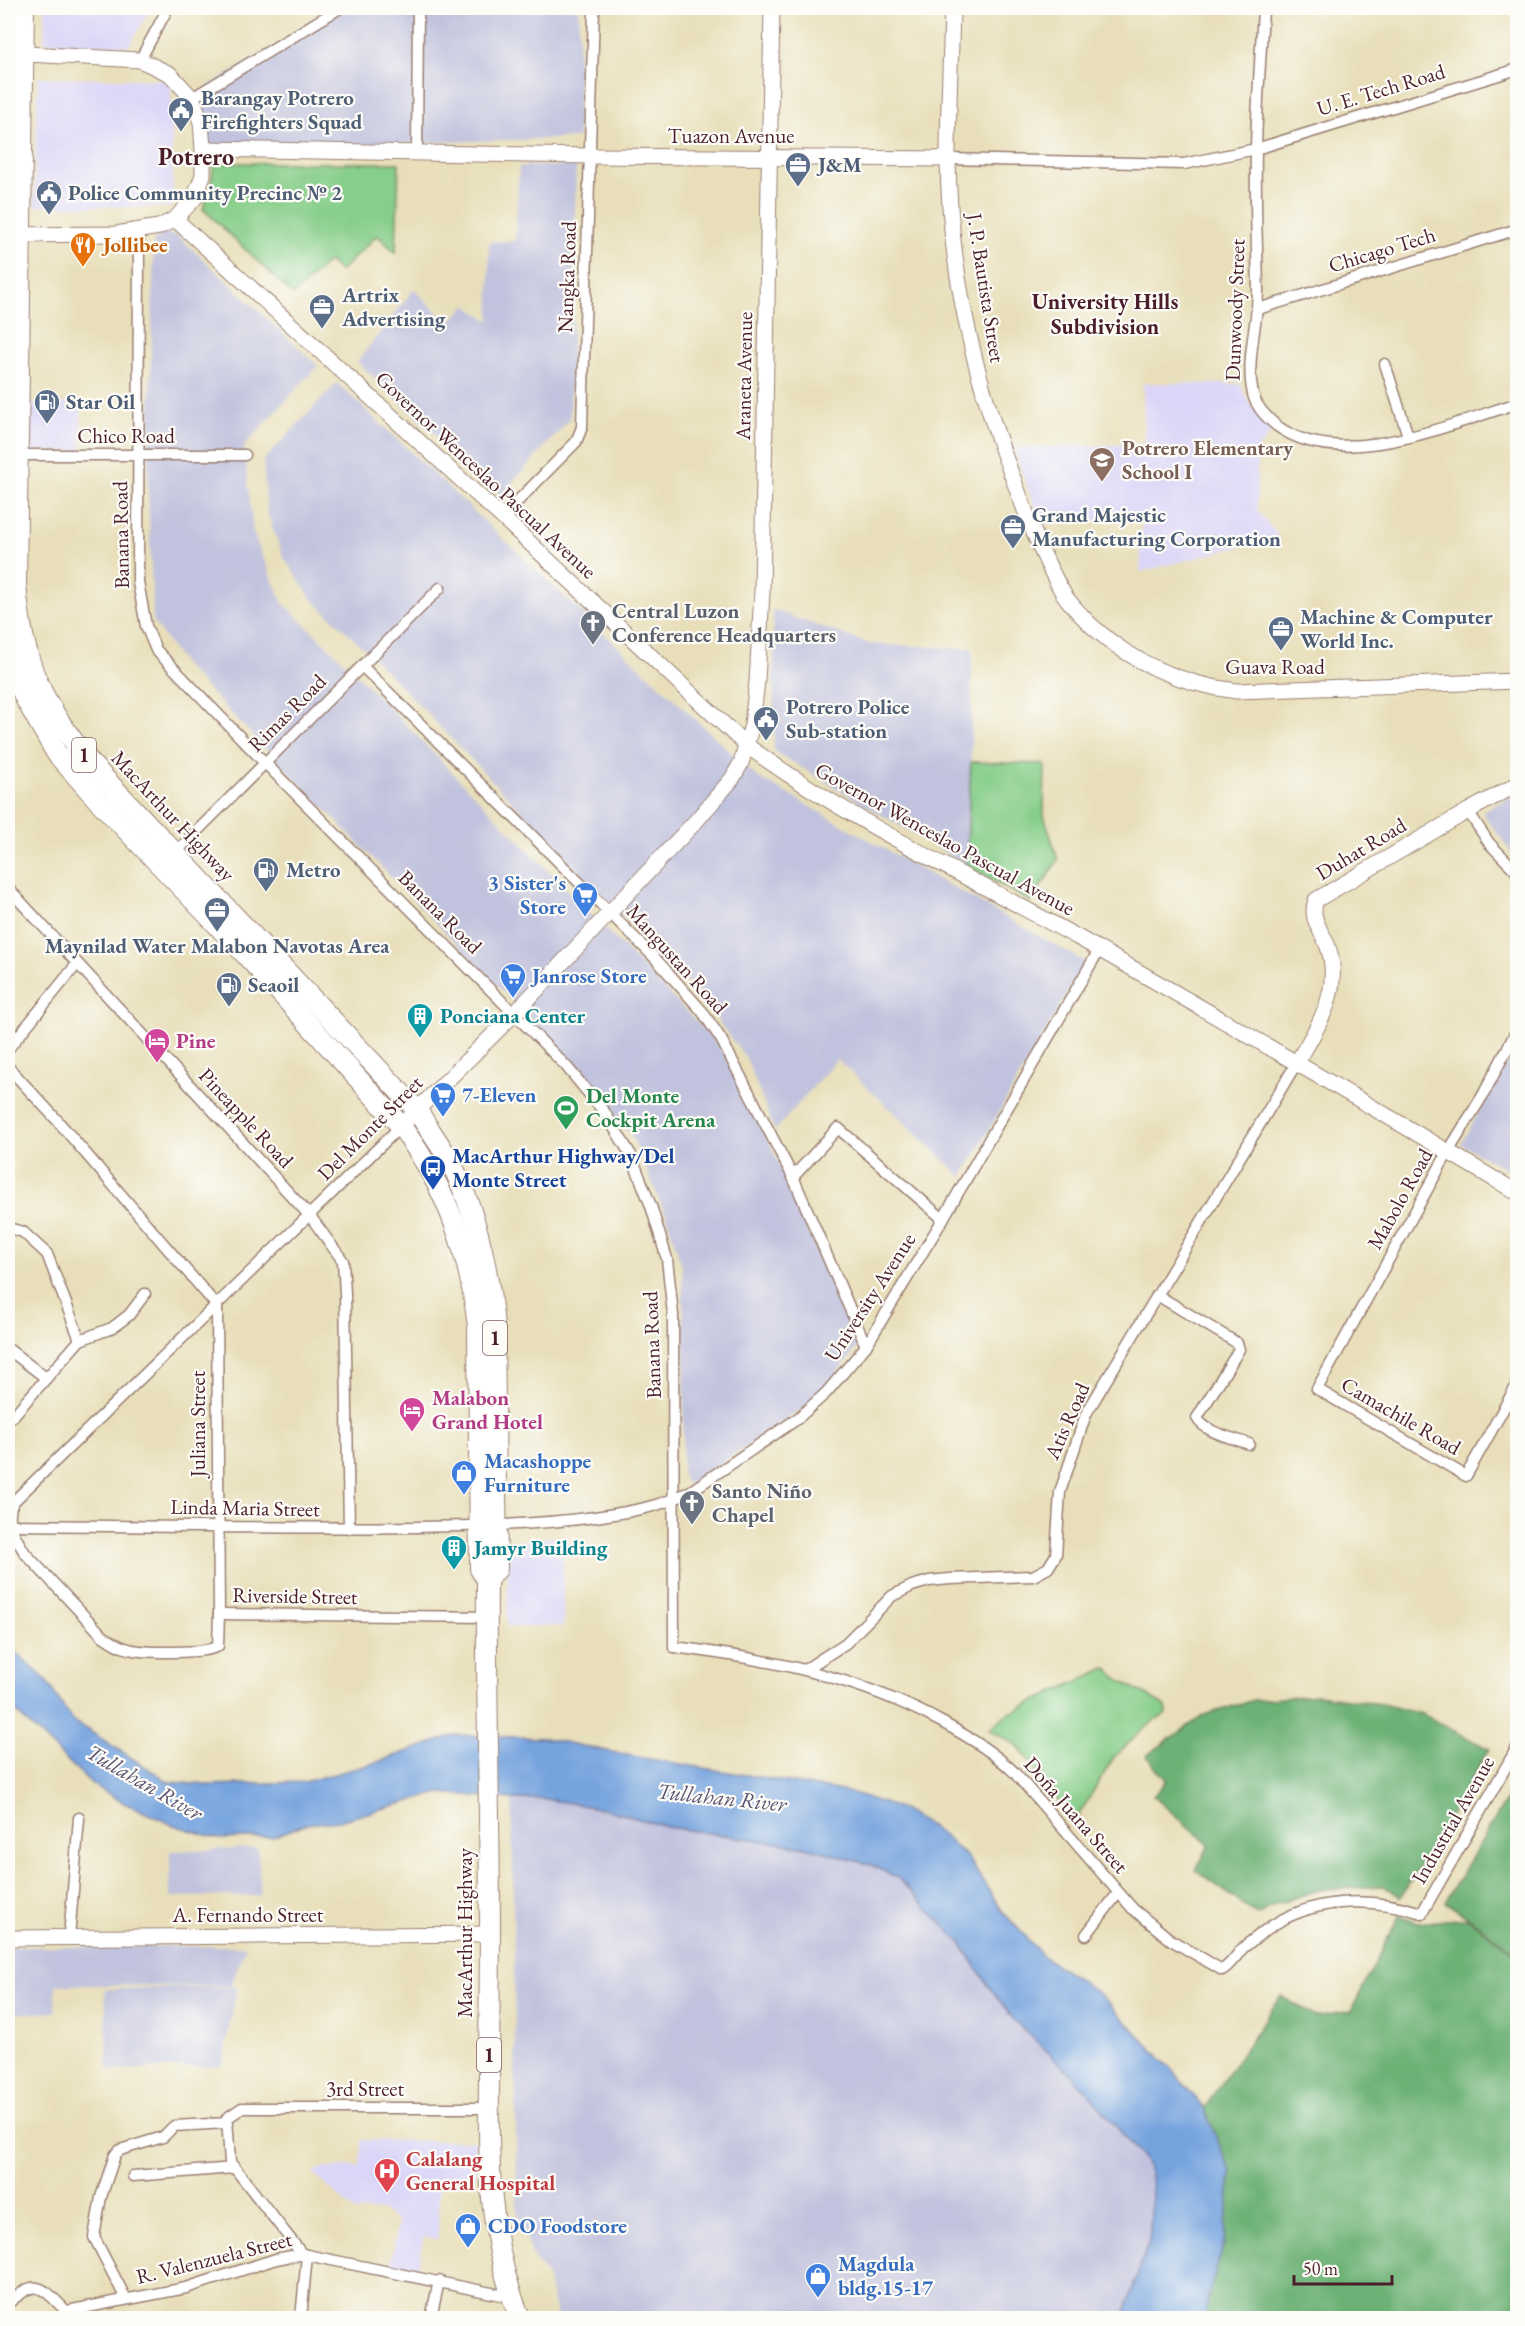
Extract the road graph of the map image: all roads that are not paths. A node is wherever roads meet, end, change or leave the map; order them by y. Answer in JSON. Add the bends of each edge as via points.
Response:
{"nodes":[{"id":1,"x":24,"y":8,"type":"edge"},
{"id":2,"x":168,"y":8,"type":"edge"},
{"id":3,"x":340,"y":8,"type":"edge"},
{"id":4,"x":418,"y":8,"type":"edge"},
{"id":5,"x":594,"y":8,"type":"edge"},
{"id":6,"x":772,"y":8,"type":"edge"},
{"id":7,"x":952,"y":8,"type":"edge"},
{"id":8,"x":1263,"y":8,"type":"edge"},
{"id":9,"x":15,"y":53,"type":"edge"},
{"id":10,"x":140,"y":60,"type":"junction"},
{"id":11,"x":1518,"y":69,"type":"edge"},
{"id":12,"x":192,"y":98,"type":"junction"},
{"id":13,"x":203,"y":149,"type":"junction"},
{"id":14,"x":1256,"y":149,"type":"junction"},
{"id":15,"x":417,"y":153,"type":"junction"},
{"id":16,"x":590,"y":156,"type":"junction"},
{"id":17,"x":769,"y":158,"type":"junction"},
{"id":18,"x":948,"y":159,"type":"junction"},
{"id":19,"x":175,"y":219,"type":"junction"},
{"id":20,"x":1518,"y":229,"type":"edge"},
{"id":21,"x":139,"y":232,"type":"junction"},
{"id":22,"x":14,"y":235,"type":"edge"},
{"id":23,"x":1258,"y":309,"type":"junction"},
{"id":24,"x":1385,"y":364,"type":"dead end"},
{"id":25,"x":1518,"y":402,"type":"edge"},
{"id":26,"x":1408,"y":436,"type":"junction"},
{"id":27,"x":12,"y":455,"type":"edge"},
{"id":28,"x":140,"y":455,"type":"junction"},
{"id":29,"x":245,"y":455,"type":"dead end"},
{"id":30,"x":502,"y":517,"type":"junction"},
{"id":31,"x":440,"y":588,"type":"dead end"},
{"id":32,"x":1064,"y":595,"type":"joint"},
{"id":33,"x":8,"y":640,"type":"edge"},
{"id":34,"x":362,"y":666,"type":"junction"},
{"id":35,"x":1518,"y":681,"type":"edge"},
{"id":36,"x":20,"y":682,"type":"edge"},
{"id":37,"x":746,"y":745,"type":"junction"},
{"id":38,"x":265,"y":763,"type":"junction"},
{"id":39,"x":1518,"y":784,"type":"edge"},
{"id":40,"x":1468,"y":811,"type":"junction"},
{"id":41,"x":168,"y":859,"type":"junction"},
{"id":42,"x":1518,"y":873,"type":"edge"},
{"id":43,"x":8,"y":888,"type":"edge"},
{"id":44,"x":609,"y":913,"type":"junction"},
{"id":45,"x":1099,"y":950,"type":"junction"},
{"id":46,"x":77,"y":964,"type":"junction"},
{"id":47,"x":514,"y":1014,"type":"junction"},
{"id":48,"x":1518,"y":1028,"type":"edge"},
{"id":49,"x":8,"y":1049,"type":"edge"},
{"id":50,"x":1296,"y":1064,"type":"junction"},
{"id":51,"x":8,"y":1067,"type":"edge"},
{"id":52,"x":417,"y":1110,"type":"junction"},
{"id":53,"x":401,"y":1126,"type":"junction"},
{"id":54,"x":1448,"y":1152,"type":"junction"},
{"id":55,"x":793,"y":1177,"type":"junction"},
{"id":56,"x":1518,"y":1193,"type":"edge"},
{"id":57,"x":310,"y":1216,"type":"junction"},
{"id":58,"x":943,"y":1219,"type":"junction"},
{"id":59,"x":8,"y":1228,"type":"edge"},
{"id":60,"x":145,"y":1294,"type":"dead end"},
{"id":61,"x":1156,"y":1295,"type":"junction"},
{"id":62,"x":217,"y":1306,"type":"junction"},
{"id":63,"x":80,"y":1340,"type":"junction"},
{"id":64,"x":866,"y":1346,"type":"junction"},
{"id":65,"x":8,"y":1349,"type":"edge"},
{"id":66,"x":46,"y":1378,"type":"junction"},
{"id":67,"x":1518,"y":1383,"type":"edge"},
{"id":68,"x":1317,"y":1389,"type":"joint"},
{"id":69,"x":13,"y":1416,"type":"dead end"},
{"id":70,"x":1249,"y":1444,"type":"dead end"},
{"id":71,"x":673,"y":1501,"type":"junction"},
{"id":72,"x":10,"y":1525,"type":"junction"},
{"id":73,"x":488,"y":1526,"type":"junction"},
{"id":74,"x":219,"y":1527,"type":"junction"},
{"id":75,"x":349,"y":1528,"type":"junction"},
{"id":76,"x":219,"y":1614,"type":"junction"},
{"id":77,"x":487,"y":1617,"type":"junction"},
{"id":78,"x":674,"y":1647,"type":"joint"},
{"id":79,"x":806,"y":1670,"type":"junction"},
{"id":80,"x":1518,"y":1746,"type":"edge"},
{"id":81,"x":78,"y":1818,"type":"dead end"},
{"id":82,"x":1118,"y":1893,"type":"junction"},
{"id":83,"x":1422,"y":1913,"type":"joint"},
{"id":84,"x":490,"y":1934,"type":"junction"},
{"id":85,"x":1086,"y":1935,"type":"dead end"},
{"id":86,"x":8,"y":1938,"type":"edge"},
{"id":87,"x":69,"y":1938,"type":"junction"},
{"id":88,"x":488,"y":2108,"type":"junction"},
{"id":89,"x":228,"y":2123,"type":"junction"},
{"id":90,"x":234,"y":2168,"type":"junction"},
{"id":91,"x":133,"y":2176,"type":"dead end"},
{"id":92,"x":305,"y":2255,"type":"junction"},
{"id":93,"x":438,"y":2281,"type":"junction"},
{"id":94,"x":511,"y":2297,"type":"junction"},
{"id":95,"x":126,"y":2299,"type":"junction"},
{"id":96,"x":8,"y":2302,"type":"edge"},
{"id":97,"x":69,"y":2315,"type":"edge"},
{"id":98,"x":301,"y":2319,"type":"edge"},
{"id":99,"x":430,"y":2319,"type":"edge"},
{"id":100,"x":520,"y":2319,"type":"edge"}],
"edges":[{"from":1,"to":9,"type":"highway","name":"MacArthur Highway","number":"1"},
{"from":2,"to":10,"type":"street"},
{"from":3,"to":12,"type":"street"},
{"from":4,"to":15,"type":"street"},
{"from":5,"to":16,"type":"street","name":"Nangka Road"},
{"from":6,"to":17,"type":"main road","name":"Araneta Avenue"},
{"from":7,"to":18,"type":"main road","name":"J. P. Bautista Street"},
{"from":8,"to":14,"type":"street","name":"Dunwoody Street"},
{"from":9,"to":10,"type":"main road"},
{"from":9,"to":22,"type":"highway","name":"MacArthur Highway","number":"1"},
{"from":10,"to":12,"type":"main road","via":[[170,74]]},
{"from":11,"to":14,"type":"street","name":"U. E. Tech Road"},
{"from":12,"to":13,"type":"main road","via":[[201,122]]},
{"from":13,"to":15,"type":"main road","name":"Tuazon Avenue"},
{"from":13,"to":19,"type":"main road","via":[[203,175],[194,199]]},
{"from":14,"to":18,"type":"street","name":"Tuazon Avenue","via":[[1179,165]]},
{"from":14,"to":23,"type":"street","name":"Dunwoody Street"},
{"from":15,"to":16,"type":"main road","name":"Tuazon Avenue"},
{"from":16,"to":17,"type":"main road","name":"Tuazon Avenue"},
{"from":16,"to":30,"type":"street","name":"Nangka Road","via":[[582,427],[576,442]]},
{"from":17,"to":18,"type":"main road","name":"Tuazon Avenue"},
{"from":17,"to":37,"type":"main road","name":"Araneta Avenue","via":[[762,592],[757,681]]},
{"from":18,"to":32,"type":"main road","name":"J. P. Bautista Street","via":[[955,258],[974,363],[1029,522]]},
{"from":19,"to":21,"type":"main road"},
{"from":19,"to":30,"type":"main road","name":"Governor Wenceslao Pascual Avenue"},
{"from":20,"to":23,"type":"street","name":"Chicago Tech"},
{"from":21,"to":22,"type":"main road"},
{"from":21,"to":28,"type":"street","name":"Banana Road"},
{"from":22,"to":27,"type":"highway","name":"MacArthur Highway","number":"1"},
{"from":23,"to":26,"type":"street","name":"Dunwoody Street","via":[[1250,370],[1253,396],[1266,417],[1286,432],[1315,444],[1342,446]]},
{"from":24,"to":26,"type":"street"},
{"from":25,"to":26,"type":"street","name":"Dunwoody Street"},
{"from":27,"to":28,"type":"street","name":"Chico Road"},
{"from":27,"to":36,"type":"highway","name":"MacArthur Highway","number":"1","via":[[16,592],[23,638]]},
{"from":28,"to":29,"type":"street","name":"Chico Road"},
{"from":28,"to":38,"type":"street","name":"Banana Road","via":[[138,582],[151,640],[156,650]]},
{"from":30,"to":37,"type":"main road","name":"Governor Wenceslao Pascual Avenue"},
{"from":31,"to":34,"type":"street","name":"Rimas Road"},
{"from":32,"to":35,"type":"main road","name":"Guava Road","via":[[1105,638],[1132,657],[1166,675],[1203,687],[1236,691]]},
{"from":33,"to":36,"type":"highway","name":"MacArthur Highway","number":"1"},
{"from":34,"to":38,"type":"street","name":"Rimas Road"},
{"from":34,"to":44,"type":"street","name":"Mangustan Road"},
{"from":36,"to":41,"type":"highway","name":"MacArthur Highway","number":"1","via":[[57,719]]},
{"from":37,"to":44,"type":"main road","name":"Del Monte Street","via":[[732,778]]},
{"from":37,"to":45,"type":"main road","name":"Governor Wenceslao Pascual Avenue","via":[[866,821]]},
{"from":38,"to":41,"type":"street","name":"Rimas Road"},
{"from":38,"to":47,"type":"street","name":"Banana Road"},
{"from":39,"to":40,"type":"main road","name":"Duhat Road"},
{"from":40,"to":42,"type":"street","via":[[1489,843]]},
{"from":40,"to":50,"type":"main road","name":"Duhat Road","via":[[1316,900],[1314,919],[1328,949],[1331,967],[1328,1004]]},
{"from":41,"to":52,"type":"highway","name":"MacArthur Highway","number":"1"},
{"from":41,"to":53,"type":"highway","name":"MacArthur Highway","number":"1"},
{"from":43,"to":46,"type":"street","name":"Pineapple Road"},
{"from":44,"to":47,"type":"main road","name":"Del Monte Street"},
{"from":44,"to":55,"type":"street","name":"Mangustan Road","via":[[678,984],[717,1032]]},
{"from":45,"to":50,"type":"main road","name":"Governor Wenceslao Pascual Avenue"},
{"from":45,"to":58,"type":"street","name":"University Avenue"},
{"from":46,"to":49,"type":"street"},
{"from":46,"to":57,"type":"street","name":"Pineapple Road"},
{"from":47,"to":52,"type":"main road","name":"Del Monte Street"},
{"from":47,"to":71,"type":"street","name":"Banana Road","via":[[566,1066],[605,1113],[632,1155],[651,1206],[667,1259],[673,1314]]},
{"from":48,"to":54,"type":"street","name":"Mabolo Road"},
{"from":50,"to":54,"type":"main road","name":"Governor Wenceslao Pascual Avenue"},
{"from":50,"to":61,"type":"street","name":"Atis Road"},
{"from":51,"to":62,"type":"street"},
{"from":52,"to":53,"type":"main road","name":"Del Monte Street"},
{"from":52,"to":73,"type":"highway","name":"MacArthur Highway","number":"1","via":[[454,1168],[479,1237],[491,1291],[494,1326]]},
{"from":53,"to":57,"type":"street","name":"Del Monte Street"},
{"from":53,"to":73,"type":"highway","name":"MacArthur Highway","number":"1","via":[[442,1191],[462,1241],[474,1292]]},
{"from":54,"to":56,"type":"main road","name":"Governor Wenceslao Pascual Avenue"},
{"from":54,"to":68,"type":"street","name":"Mabolo Road"},
{"from":55,"to":58,"type":"street","via":[[838,1128]]},
{"from":55,"to":64,"type":"street","name":"Mangustan Road"},
{"from":57,"to":62,"type":"street","name":"Del Monte Street"},
{"from":57,"to":75,"type":"street","name":"Pineapple Road","via":[[343,1261],[345,1273]]},
{"from":58,"to":64,"type":"street","name":"University Avenue"},
{"from":59,"to":63,"type":"street","via":[[23,1232],[47,1254]]},
{"from":60,"to":63,"type":"street","via":[[129,1315],[112,1328]]},
{"from":61,"to":70,"type":"street","via":[[1237,1343],[1239,1349],[1197,1418],[1208,1428]]},
{"from":61,"to":79,"type":"street","name":"Atis Road","via":[[1086,1414],[1060,1492],[1056,1555],[1048,1568],[1033,1576],[950,1579],[912,1586],[892,1596],[846,1643]]},
{"from":62,"to":72,"type":"street","name":"Del Monte Street","via":[[13,1502]]},
{"from":62,"to":74,"type":"street","name":"Juliana Street"},
{"from":63,"to":66,"type":"street"},
{"from":64,"to":71,"type":"street","name":"University Avenue","via":[[798,1419]]},
{"from":65,"to":66,"type":"street"},
{"from":66,"to":69,"type":"street"},
{"from":67,"to":68,"type":"street","name":"Camachile Road","via":[[1466,1476]]},
{"from":71,"to":73,"type":"street","name":"University Avenue","via":[[561,1522]]},
{"from":71,"to":78,"type":"street","name":"Banana Road"},
{"from":72,"to":74,"type":"street","name":"Linda Maria Street"},
{"from":72,"to":76,"type":"street","name":"Riverside Street","via":[[25,1553],[42,1573],[115,1644],[131,1650],[213,1649],[218,1646]]},
{"from":73,"to":75,"type":"street","name":"Linda Maria Street"},
{"from":73,"to":77,"type":"highway","name":"MacArthur Highway","number":"1","via":[[480,1569],[487,1580]]},
{"from":74,"to":75,"type":"street","name":"Linda Maria Street"},
{"from":74,"to":76,"type":"street","name":"Juliana Street"},
{"from":76,"to":77,"type":"street","name":"Riverside Street"},
{"from":77,"to":84,"type":"highway","name":"MacArthur Highway","number":"1"},
{"from":78,"to":79,"type":"street","name":"Doña Juana Street"},
{"from":79,"to":82,"type":"street","name":"Doña Juana Street","via":[[847,1681],[926,1713],[1000,1758]]},
{"from":80,"to":83,"type":"street","name":"Industrial Avenue"},
{"from":81,"to":87,"type":"street"},
{"from":82,"to":83,"type":"street","name":"Doña Juana Street","via":[[1165,1935],[1222,1970],[1265,1930],[1315,1907],[1370,1901]]},
{"from":82,"to":85,"type":"street"},
{"from":84,"to":87,"type":"main road","name":"A. Fernando Street"},
{"from":84,"to":88,"type":"highway","name":"MacArthur Highway","number":"1"},
{"from":86,"to":87,"type":"main road","name":"A. Fernando Street"},
{"from":88,"to":89,"type":"street","name":"3rd Street","via":[[242,2108],[227,2118]]},
{"from":88,"to":94,"type":"highway","name":"MacArthur Highway","number":"1","via":[[494,2226]]},
{"from":89,"to":90,"type":"street","via":[[230,2162]]},
{"from":89,"to":95,"type":"street","via":[[174,2126],[163,2137],[115,2155],[101,2197],[94,2237]]},
{"from":90,"to":91,"type":"street"},
{"from":90,"to":92,"type":"street"},
{"from":92,"to":93,"type":"street","name":"R. Valenzuela Street"},
{"from":92,"to":95,"type":"street","name":"R. Valenzuela Street","via":[[276,2259],[186,2288]]},
{"from":92,"to":98,"type":"street"},
{"from":93,"to":94,"type":"street","name":"R. Valenzuela Street"},
{"from":93,"to":99,"type":"street"},
{"from":94,"to":100,"type":"highway","name":"MacArthur Highway","number":"1"},
{"from":95,"to":97,"type":"street","name":"R. Valenzuela Street"},
{"from":96,"to":97,"type":"street","via":[[35,2286]]}]}
